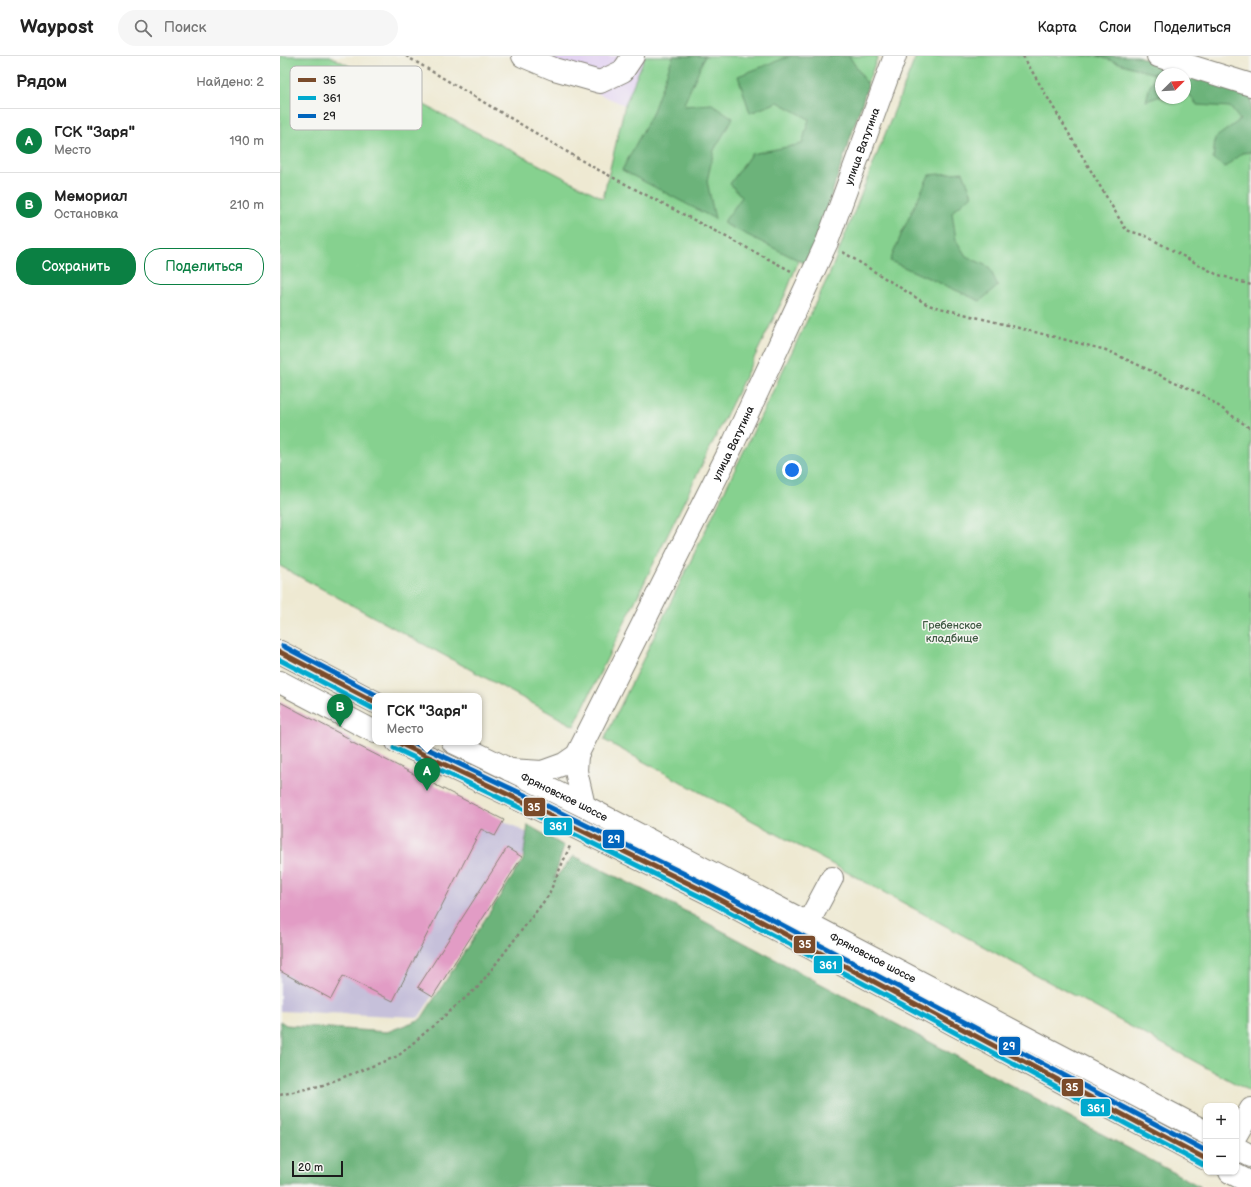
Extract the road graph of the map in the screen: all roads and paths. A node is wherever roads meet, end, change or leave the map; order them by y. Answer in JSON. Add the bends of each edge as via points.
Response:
{"nodes":[{"id":1,"x":406,"y":56,"type":"edge"},
{"id":2,"x":522,"y":56,"type":"edge"},
{"id":3,"x":634,"y":56,"type":"edge"},
{"id":4,"x":895,"y":56,"type":"edge"},
{"id":5,"x":1023,"y":56,"type":"edge"},
{"id":6,"x":1158,"y":56,"type":"edge"},
{"id":7,"x":1251,"y":85,"type":"edge"},
{"id":8,"x":827,"y":242,"type":"junction"},
{"id":9,"x":809,"y":280,"type":"junction"},
{"id":10,"x":1251,"y":285,"type":"edge"},
{"id":11,"x":1251,"y":429,"type":"edge"},
{"id":12,"x":280,"y":652,"type":"edge"},
{"id":13,"x":280,"y":682,"type":"edge"},
{"id":14,"x":372,"y":700,"type":"edge"},
{"id":15,"x":372,"y":730,"type":"edge"},
{"id":16,"x":403,"y":745,"type":"edge"},
{"id":17,"x":459,"y":745,"type":"edge"},
{"id":18,"x":577,"y":755,"type":"junction"},
{"id":19,"x":510,"y":770,"type":"junction"},
{"id":20,"x":584,"y":806,"type":"junction"},
{"id":21,"x":571,"y":843,"type":"dead end"},
{"id":22,"x":832,"y":878,"type":"dead end"},
{"id":23,"x":808,"y":923,"type":"junction"},
{"id":24,"x":280,"y":1094,"type":"edge"},
{"id":25,"x":1251,"y":1109,"type":"edge"},
{"id":26,"x":1203,"y":1130,"type":"edge"},
{"id":27,"x":1239,"y":1130,"type":"edge"},
{"id":28,"x":1239,"y":1150,"type":"edge"},
{"id":29,"x":1251,"y":1156,"type":"edge"},
{"id":30,"x":1203,"y":1157,"type":"edge"},
{"id":31,"x":1236,"y":1175,"type":"edge"},
{"id":32,"x":1251,"y":1183,"type":"edge"}],
"edges":[{"from":1,"to":9,"type":"path","via":[[591,166]]},
{"from":2,"to":3,"type":"main road","via":[[554,69],[600,82],[623,71]]},
{"from":4,"to":8,"type":"main road","name":"улица Ватутина"},
{"from":5,"to":10,"type":"path","via":[[1126,230],[1146,236],[1216,274]]},
{"from":6,"to":7,"type":"main road"},
{"from":8,"to":9,"type":"main road","name":"улица Ватутина"},
{"from":8,"to":11,"type":"path","via":[[928,305],[1106,350],[1203,395]]},
{"from":9,"to":18,"type":"main road","name":"улица Ватутина","via":[[734,442]]},
{"from":12,"to":14,"type":"main road"},
{"from":13,"to":15,"type":"main road"},
{"from":16,"to":30,"type":"main road","name":"Фряновское шоссе","via":[[708,893]]},
{"from":17,"to":19,"type":"main road","name":"Фряновское шоссе"},
{"from":18,"to":19,"type":"main road","via":[[564,764],[542,772]]},
{"from":18,"to":20,"type":"main road","via":[[576,770]]},
{"from":19,"to":20,"type":"main road","name":"Фряновское шоссе"},
{"from":20,"to":23,"type":"main road","name":"Фряновское шоссе"},
{"from":21,"to":24,"type":"path","via":[[548,896],[478,987],[398,1056],[323,1085]]},
{"from":22,"to":23,"type":"main road"},
{"from":23,"to":26,"type":"main road","name":"Фряновское шоссе"},
{"from":25,"to":27,"type":"main road"},
{"from":28,"to":29,"type":"main road"},
{"from":31,"to":32,"type":"main road"}]}
